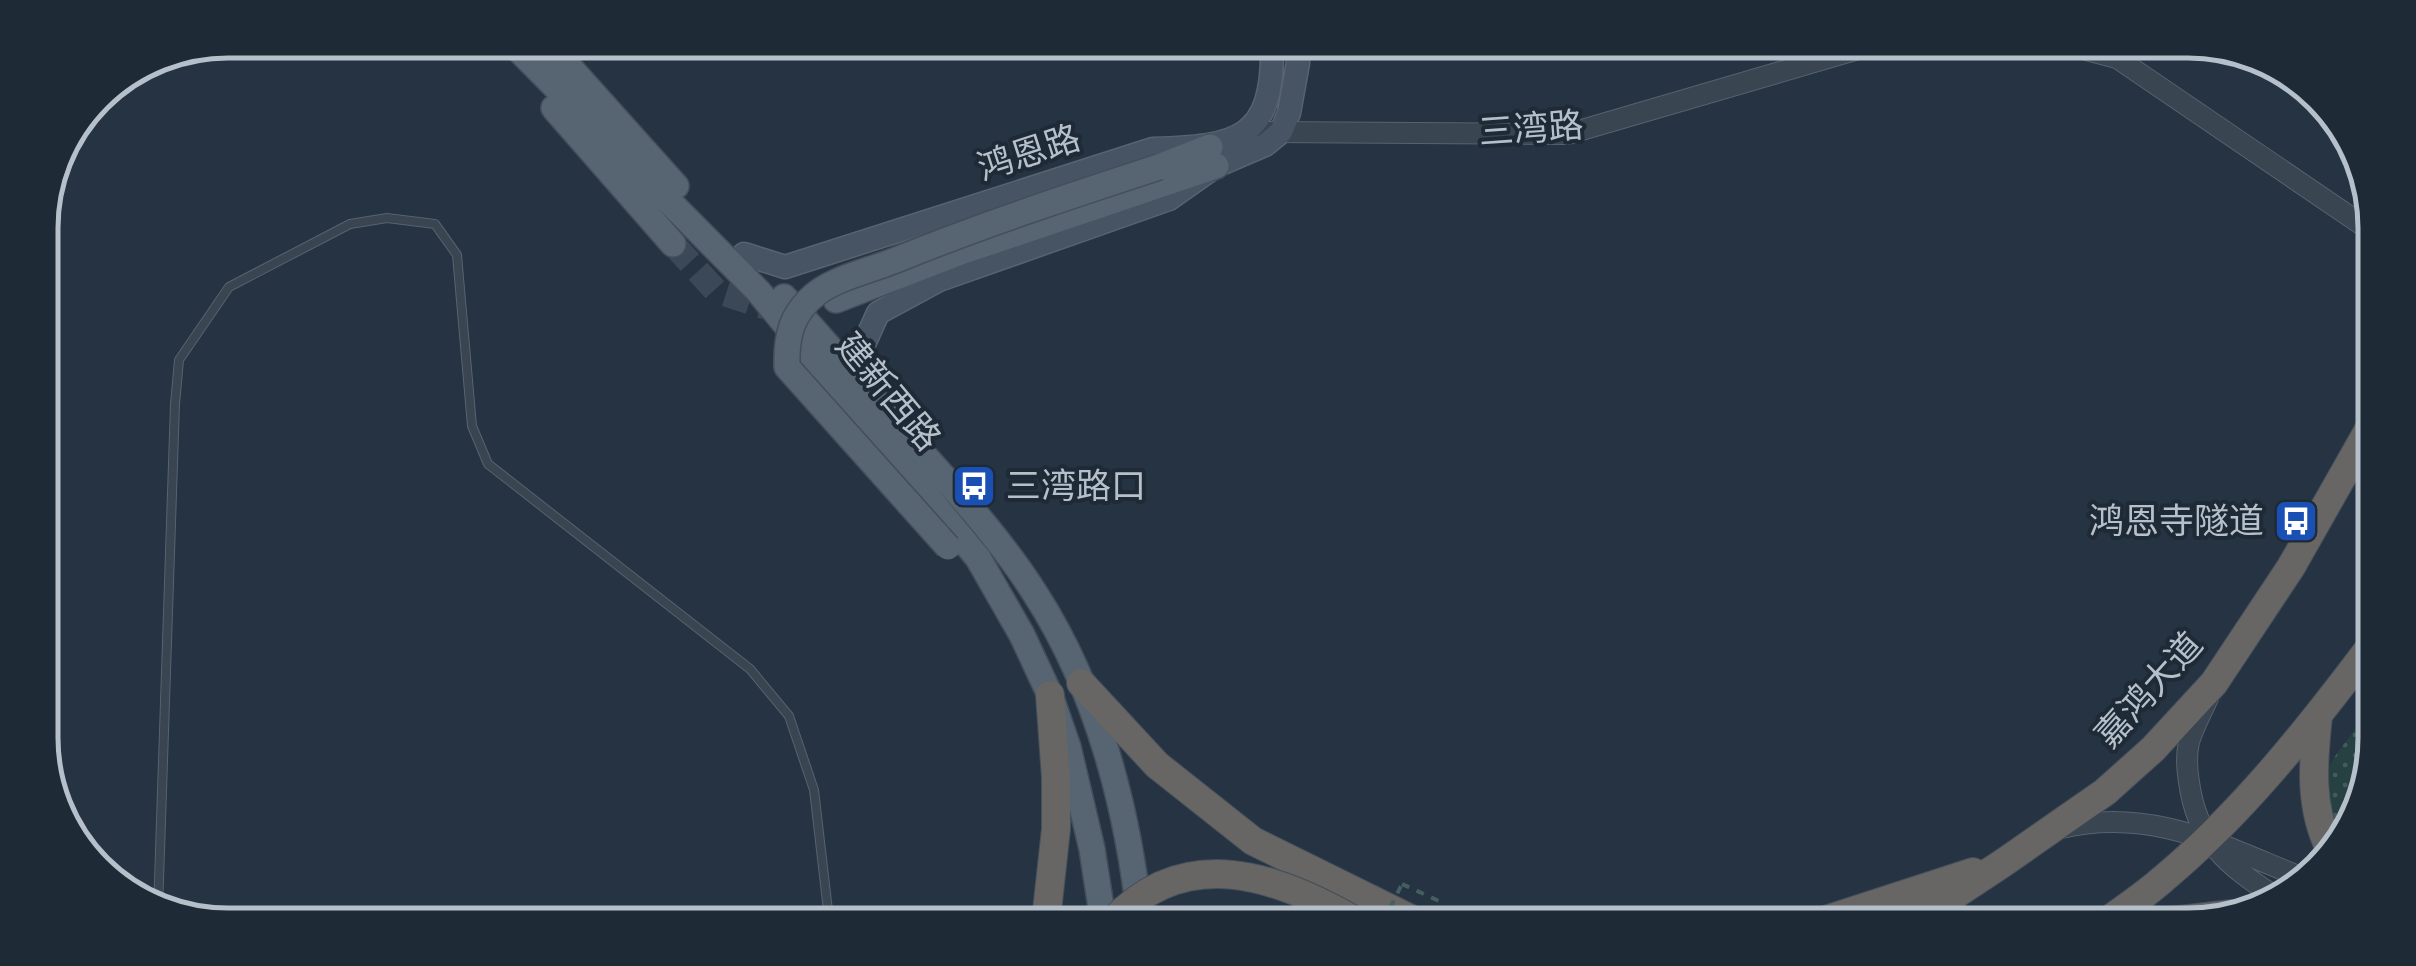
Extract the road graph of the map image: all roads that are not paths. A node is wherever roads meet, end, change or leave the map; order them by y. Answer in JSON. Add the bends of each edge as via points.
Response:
{"nodes":[{"id":1,"x":521,"y":58,"type":"edge"},
{"id":2,"x":526,"y":58,"type":"edge"},
{"id":3,"x":561,"y":58,"type":"edge"},
{"id":4,"x":1271,"y":58,"type":"edge"},
{"id":5,"x":1295,"y":58,"type":"edge"},
{"id":6,"x":1828,"y":58,"type":"edge"},
{"id":7,"x":2117,"y":58,"type":"edge"},
{"id":8,"x":1248,"y":132,"type":"junction"},
{"id":9,"x":1280,"y":132,"type":"junction"},
{"id":10,"x":1213,"y":156,"type":"junction"},
{"id":11,"x":2358,"y":222,"type":"edge"},
{"id":12,"x":672,"y":244,"type":"tunnel mouth"},
{"id":13,"x":744,"y":254,"type":"junction"},
{"id":14,"x":836,"y":300,"type":"dead end"},
{"id":15,"x":869,"y":393,"type":"junction"},
{"id":16,"x":2358,"y":449,"type":"edge"},
{"id":17,"x":1022,"y":635,"type":"junction"},
{"id":18,"x":2358,"y":663,"type":"edge"},
{"id":19,"x":2214,"y":682,"type":"junction"},
{"id":20,"x":1082,"y":683,"type":"junction"},
{"id":21,"x":1050,"y":696,"type":"junction"},
{"id":22,"x":2318,"y":716,"type":"junction"},
{"id":23,"x":1056,"y":829,"type":"junction"},
{"id":24,"x":2048,"y":831,"type":"junction"},
{"id":25,"x":2326,"y":838,"type":"edge"},
{"id":26,"x":2207,"y":840,"type":"junction"},
{"id":27,"x":2003,"y":862,"type":"junction"},
{"id":28,"x":2291,"y":873,"type":"edge"},
{"id":29,"x":2265,"y":890,"type":"edge"},
{"id":30,"x":159,"y":893,"type":"edge"},
{"id":31,"x":828,"y":908,"type":"edge"},
{"id":32,"x":1047,"y":908,"type":"edge"},
{"id":33,"x":1054,"y":908,"type":"edge"},
{"id":34,"x":1101,"y":908,"type":"edge"},
{"id":35,"x":1128,"y":908,"type":"edge"},
{"id":36,"x":1138,"y":908,"type":"edge"},
{"id":37,"x":1334,"y":908,"type":"edge"},
{"id":38,"x":1390,"y":908,"type":"edge"},
{"id":39,"x":1862,"y":908,"type":"edge"},
{"id":40,"x":1935,"y":908,"type":"edge"},
{"id":41,"x":2125,"y":908,"type":"edge"}],
"edges":[{"from":1,"to":12,"type":"main road","via":[[551,104]]},
{"from":2,"to":17,"type":"main road","name":"建新西路","via":[[758,291],[954,526]]},
{"from":3,"to":13,"type":"main road","name":"建新西路"},
{"from":4,"to":8,"type":"main road","via":[[1269,93]]},
{"from":5,"to":9,"type":"main road","via":[[1290,114]]},
{"from":6,"to":9,"type":"street","name":"三湾路","via":[[1568,134]]},
{"from":7,"to":11,"type":"street"},
{"from":8,"to":9,"type":"street","name":"三湾路"},
{"from":8,"to":10,"type":"main road","name":"鸿恩路"},
{"from":9,"to":10,"type":"main road","name":"鸿恩路","via":[[1265,145]]},
{"from":10,"to":13,"type":"main road","name":"鸿恩路","via":[[1153,149],[785,267]]},
{"from":10,"to":14,"type":"main road"},
{"from":10,"to":15,"type":"main road","name":"鸿恩路","via":[[1169,198],[939,280],[878,313],[860,353]]},
{"from":10,"to":17,"type":"main road","bridge":true,"via":[[1159,167],[928,247],[819,291],[796,314],[786,340],[787,367]]},
{"from":13,"to":15,"type":"main road","name":"建新西路"},
{"from":15,"to":20,"type":"main road","name":"建新西路","via":[[992,532],[1036,595]]},
{"from":16,"to":19,"type":"highway","name":"嘉鸿大道","via":[[2292,567]]},
{"from":17,"to":21,"type":"main road","name":"建新西路"},
{"from":18,"to":22,"type":"highway"},
{"from":19,"to":24,"type":"highway","name":"嘉鸿大道","via":[[2141,760]]},
{"from":19,"to":26,"type":"street","via":[[2189,744],[2187,770],[2192,806]]},
{"from":20,"to":36,"type":"main road","name":"建新西路","via":[[1120,805]]},
{"from":20,"to":38,"type":"highway","via":[[1157,765],[1254,841]]},
{"from":21,"to":23,"type":"highway"},
{"from":21,"to":34,"type":"main road","name":"建新西路","via":[[1082,800]]},
{"from":22,"to":25,"type":"highway","via":[[2312,768]]},
{"from":22,"to":26,"type":"highway"},
{"from":23,"to":32,"type":"highway"},
{"from":23,"to":33,"type":"highway"},
{"from":24,"to":26,"type":"street","via":[[2122,820]]},
{"from":24,"to":27,"type":"highway","name":"嘉鸿大道"},
{"from":26,"to":28,"type":"street"},
{"from":26,"to":29,"type":"street"},
{"from":26,"to":41,"type":"highway"},
{"from":27,"to":39,"type":"highway"},
{"from":27,"to":40,"type":"highway","name":"嘉鸿大道"},
{"from":30,"to":31,"type":"lane","via":[[179,360],[230,287],[350,224],[387,218],[435,224],[457,255],[472,426],[488,464],[750,669],[789,716],[814,790]]},
{"from":35,"to":37,"type":"highway","bridge":true,"via":[[1150,890],[1224,874],[1254,877]]}]}
